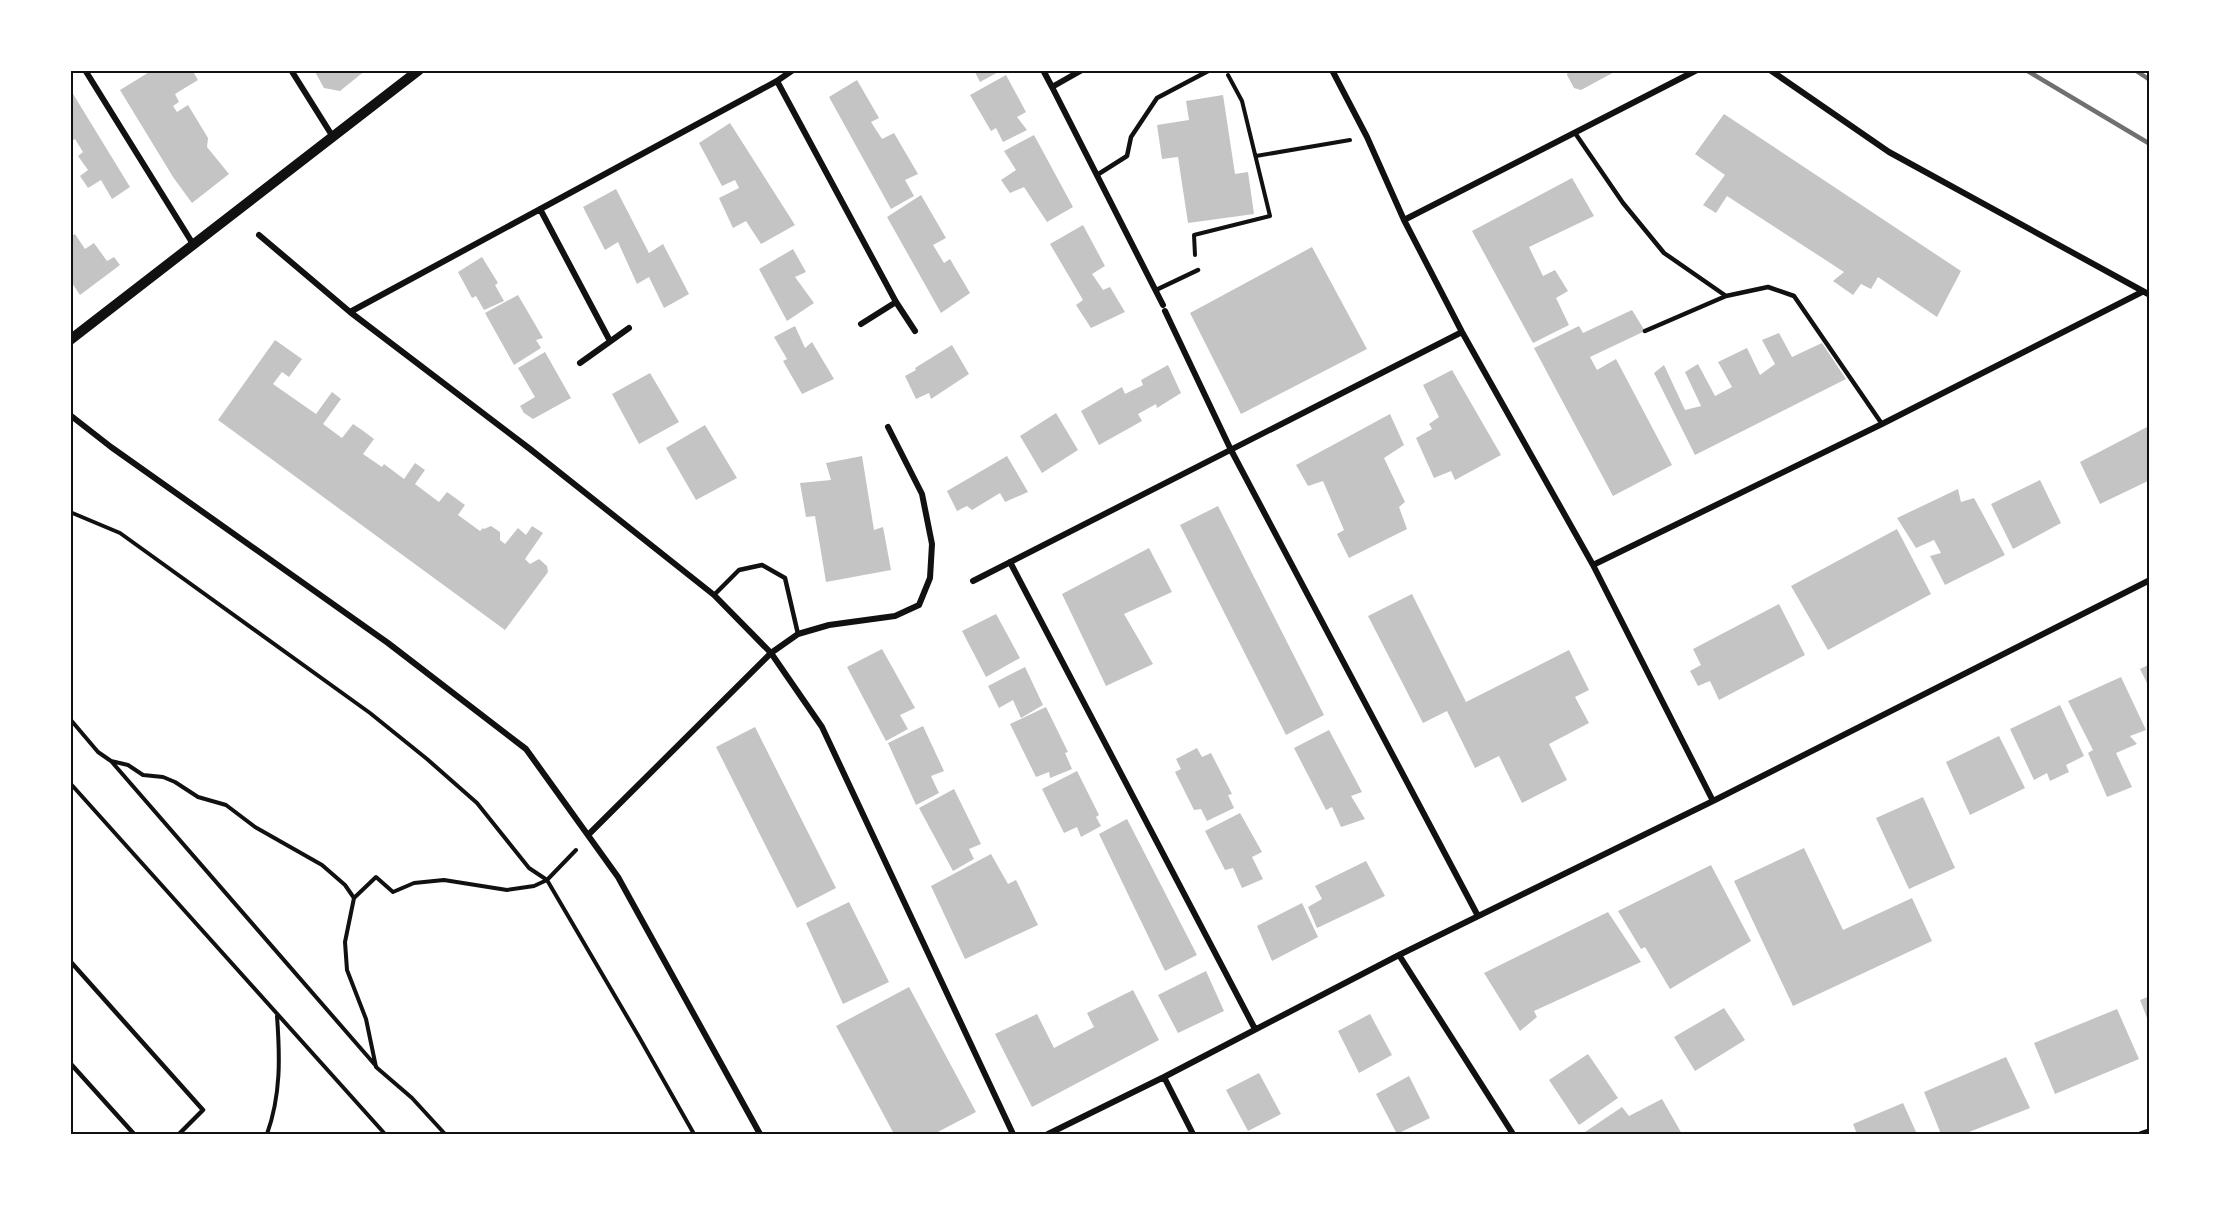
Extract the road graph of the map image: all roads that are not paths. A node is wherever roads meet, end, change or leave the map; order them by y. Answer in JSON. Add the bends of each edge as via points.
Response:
{"nodes":[{"id":1,"x":85,"y":70,"type":"edge"},
{"id":2,"x":291,"y":70,"type":"edge"},
{"id":3,"x":419,"y":70,"type":"edge"},
{"id":4,"x":793,"y":70,"type":"edge"},
{"id":5,"x":1043,"y":70,"type":"edge"},
{"id":6,"x":1082,"y":70,"type":"edge"},
{"id":7,"x":1210,"y":70,"type":"edge"},
{"id":8,"x":1332,"y":70,"type":"edge"},
{"id":9,"x":1698,"y":70,"type":"edge"},
{"id":10,"x":1770,"y":70,"type":"edge"},
{"id":11,"x":777,"y":81,"type":"junction"},
{"id":12,"x":1052,"y":87,"type":"junction"},
{"id":13,"x":1575,"y":133,"type":"junction"},
{"id":14,"x":333,"y":138,"type":"junction"},
{"id":15,"x":1097,"y":175,"type":"junction"},
{"id":16,"x":540,"y":209,"type":"junction"},
{"id":17,"x":1404,"y":220,"type":"junction"},
{"id":18,"x":259,"y":234,"type":"dead end"},
{"id":19,"x":193,"y":244,"type":"junction"},
{"id":20,"x":1198,"y":270,"type":"road end"},
{"id":21,"x":1156,"y":290,"type":"junction"},
{"id":22,"x":2142,"y":292,"type":"junction"},
{"id":23,"x":2150,"y":295,"type":"edge"},
{"id":24,"x":1726,"y":296,"type":"junction"},
{"id":25,"x":896,"y":302,"type":"junction"},
{"id":26,"x":350,"y":312,"type":"junction"},
{"id":27,"x":861,"y":324,"type":"dead end"},
{"id":28,"x":629,"y":328,"type":"dead end"},
{"id":29,"x":915,"y":331,"type":"dead end"},
{"id":30,"x":1646,"y":331,"type":"dead end"},
{"id":31,"x":1462,"y":332,"type":"junction"},
{"id":32,"x":70,"y":340,"type":"edge"},
{"id":33,"x":610,"y":341,"type":"junction"},
{"id":34,"x":580,"y":363,"type":"dead end"},
{"id":35,"x":70,"y":415,"type":"edge"},
{"id":36,"x":1882,"y":424,"type":"junction"},
{"id":37,"x":888,"y":427,"type":"dead end"},
{"id":38,"x":1231,"y":450,"type":"junction"},
{"id":39,"x":1010,"y":562,"type":"junction"},
{"id":40,"x":1593,"y":564,"type":"junction"},
{"id":41,"x":973,"y":580,"type":"dead end"},
{"id":42,"x":2150,"y":580,"type":"edge"},
{"id":43,"x":714,"y":595,"type":"junction"},
{"id":44,"x":798,"y":634,"type":"junction"},
{"id":45,"x":771,"y":653,"type":"junction"},
{"id":46,"x":1713,"y":801,"type":"junction"},
{"id":47,"x":588,"y":835,"type":"junction"},
{"id":48,"x":1478,"y":916,"type":"junction"},
{"id":49,"x":1399,"y":955,"type":"junction"},
{"id":50,"x":70,"y":960,"type":"edge"},
{"id":51,"x":1255,"y":1029,"type":"junction"},
{"id":52,"x":70,"y":1064,"type":"edge"},
{"id":53,"x":1164,"y":1077,"type":"junction"},
{"id":54,"x":2150,"y":1131,"type":"edge"},
{"id":55,"x":134,"y":1134,"type":"edge"},
{"id":56,"x":179,"y":1134,"type":"edge"},
{"id":57,"x":760,"y":1134,"type":"edge"},
{"id":58,"x":1013,"y":1134,"type":"edge"},
{"id":59,"x":1048,"y":1134,"type":"edge"},
{"id":60,"x":1193,"y":1134,"type":"edge"},
{"id":61,"x":1513,"y":1134,"type":"edge"},
{"id":62,"x":2141,"y":1134,"type":"edge"}],
"edges":[{"from":1,"to":19,"type":"street"},
{"from":2,"to":14,"type":"street"},
{"from":3,"to":14,"type":"street"},
{"from":4,"to":11,"type":"street"},
{"from":5,"to":12,"type":"street"},
{"from":6,"to":12,"type":"street"},
{"from":7,"to":15,"type":"lane","via":[[1157,98],[1131,137],[1127,156]]},
{"from":8,"to":17,"type":"street"},
{"from":9,"to":13,"type":"street"},
{"from":10,"to":22,"type":"street","via":[[1889,152]]},
{"from":11,"to":16,"type":"street"},
{"from":11,"to":25,"type":"street"},
{"from":12,"to":15,"type":"street"},
{"from":13,"to":17,"type":"street"},
{"from":13,"to":24,"type":"lane","via":[[1623,203],[1664,253]]},
{"from":14,"to":19,"type":"street"},
{"from":15,"to":21,"type":"street"},
{"from":16,"to":26,"type":"street"},
{"from":16,"to":33,"type":"street"},
{"from":17,"to":31,"type":"street"},
{"from":18,"to":26,"type":"street"},
{"from":19,"to":32,"type":"street"},
{"from":20,"to":21,"type":"lane"},
{"from":21,"to":38,"type":"street"},
{"from":22,"to":23,"type":"street"},
{"from":22,"to":36,"type":"street"},
{"from":24,"to":30,"type":"lane"},
{"from":24,"to":36,"type":"lane","via":[[1768,287],[1794,296]]},
{"from":25,"to":27,"type":"street"},
{"from":25,"to":29,"type":"street"},
{"from":26,"to":43,"type":"street"},
{"from":28,"to":33,"type":"street"},
{"from":31,"to":38,"type":"street"},
{"from":31,"to":40,"type":"street"},
{"from":33,"to":34,"type":"street"},
{"from":35,"to":47,"type":"street","via":[[388,643],[526,748]]},
{"from":36,"to":40,"type":"street"},
{"from":37,"to":44,"type":"street","via":[[922,494],[932,544],[930,578],[919,605],[895,616],[829,625]]},
{"from":38,"to":39,"type":"street"},
{"from":38,"to":48,"type":"street"},
{"from":39,"to":41,"type":"street"},
{"from":39,"to":51,"type":"street"},
{"from":40,"to":46,"type":"street"},
{"from":42,"to":46,"type":"street"},
{"from":43,"to":44,"type":"lane","via":[[740,570],[762,565],[785,578]]},
{"from":43,"to":45,"type":"street"},
{"from":44,"to":45,"type":"street"},
{"from":45,"to":47,"type":"street"},
{"from":45,"to":58,"type":"street","via":[[822,727]]},
{"from":46,"to":48,"type":"street"},
{"from":47,"to":57,"type":"street","via":[[618,878]]},
{"from":48,"to":49,"type":"street"},
{"from":49,"to":51,"type":"street"},
{"from":49,"to":61,"type":"street"},
{"from":50,"to":56,"type":"lane","via":[[203,1110]]},
{"from":51,"to":53,"type":"street"},
{"from":52,"to":55,"type":"lane"},
{"from":53,"to":59,"type":"street"},
{"from":53,"to":60,"type":"street"},
{"from":54,"to":62,"type":"street"}]}
